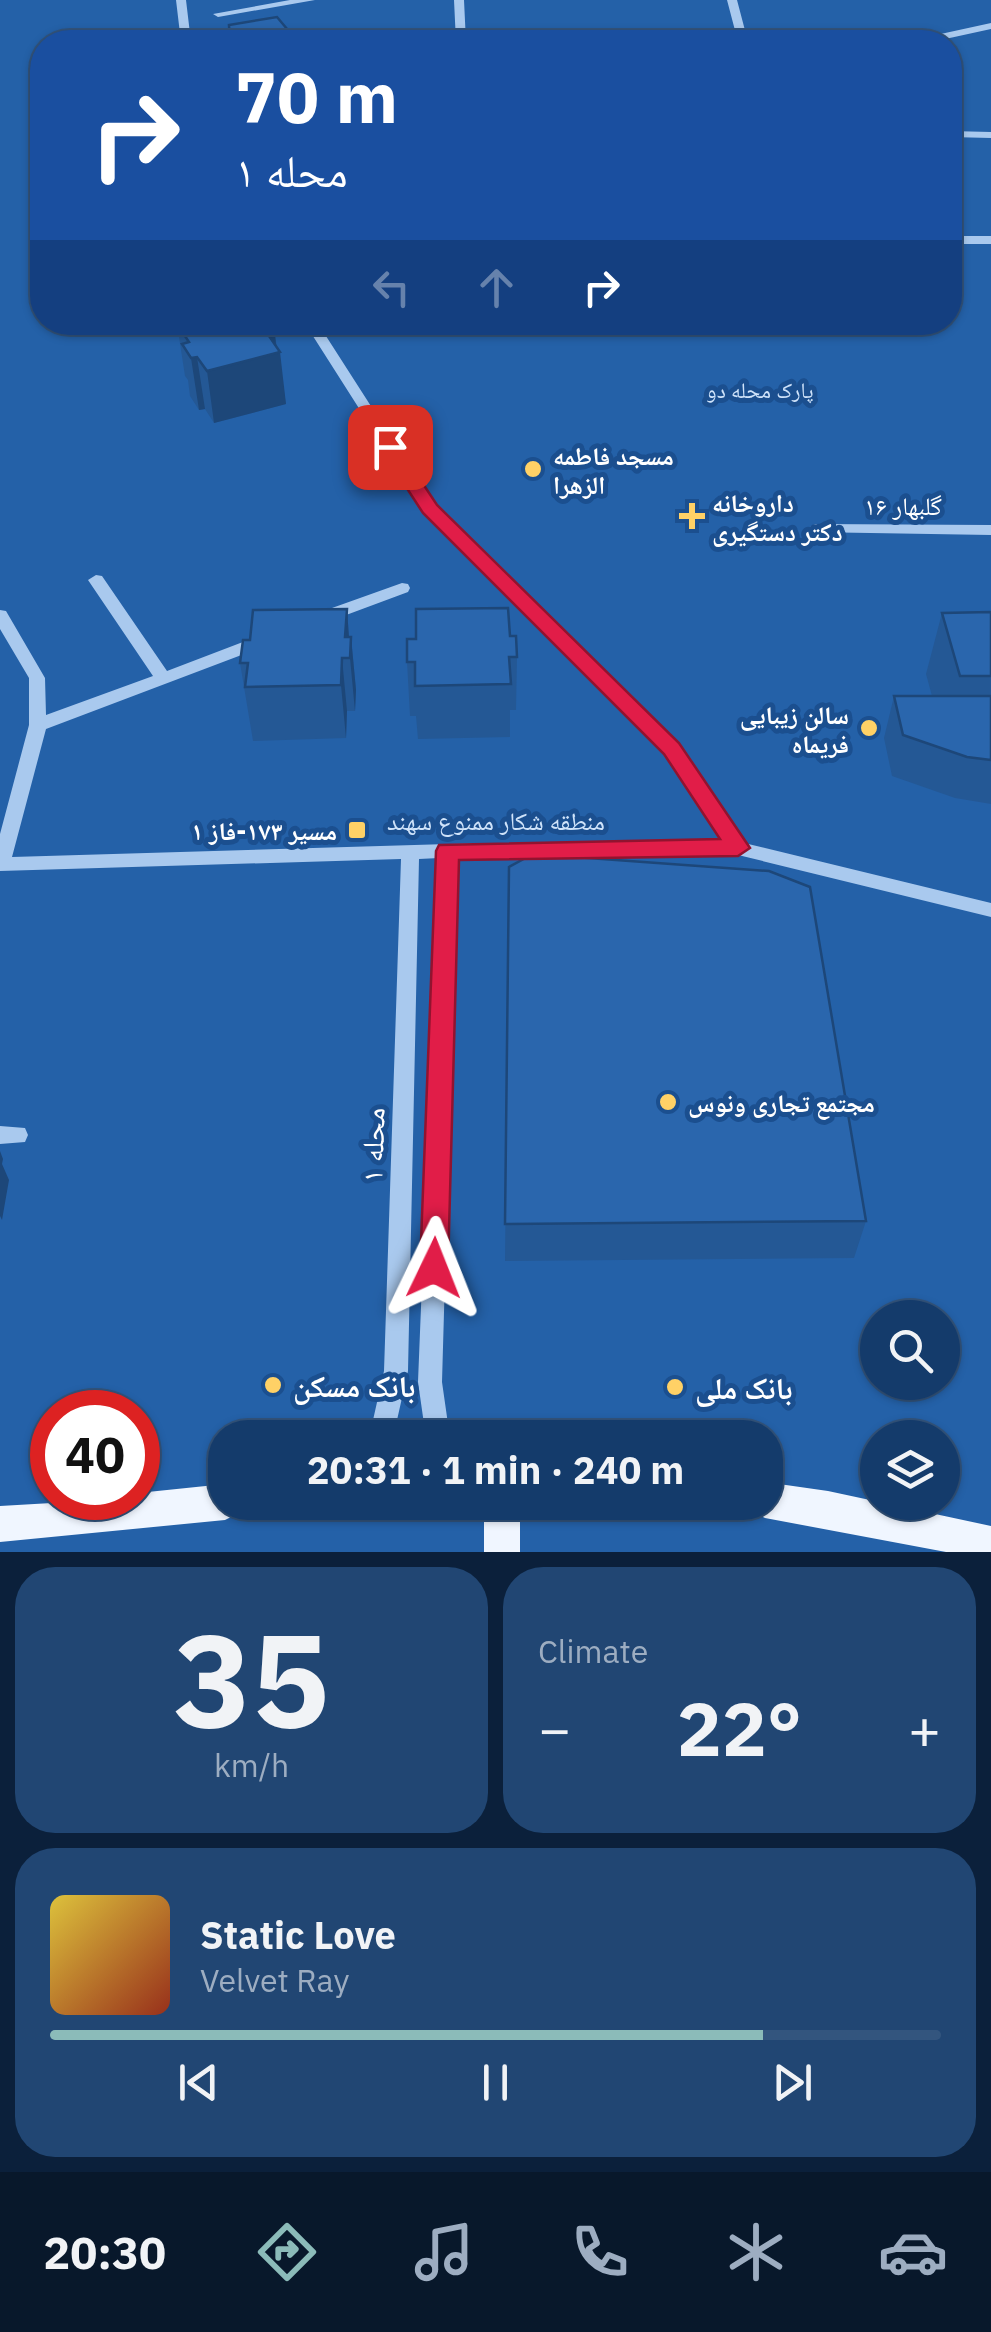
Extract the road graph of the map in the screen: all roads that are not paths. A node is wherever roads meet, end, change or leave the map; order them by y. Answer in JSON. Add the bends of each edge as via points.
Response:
{"nodes":[{"id":1,"x":181,"y":0,"type":"edge"},
{"id":2,"x":310,"y":0,"type":"edge"},
{"id":3,"x":459,"y":0,"type":"edge"},
{"id":4,"x":732,"y":0,"type":"edge"},
{"id":5,"x":218,"y":14,"type":"dead end"},
{"id":6,"x":991,"y":26,"type":"edge"},
{"id":7,"x":185,"y":30,"type":"edge"},
{"id":8,"x":460,"y":30,"type":"edge"},
{"id":9,"x":740,"y":30,"type":"edge"},
{"id":10,"x":962,"y":32,"type":"edge"},
{"id":11,"x":962,"y":135,"type":"edge"},
{"id":12,"x":991,"y":136,"type":"edge"},
{"id":13,"x":962,"y":240,"type":"edge"},
{"id":14,"x":991,"y":240,"type":"edge"},
{"id":15,"x":318,"y":335,"type":"edge"},
{"id":16,"x":815,"y":529,"type":"dead end"},
{"id":17,"x":991,"y":530,"type":"edge"},
{"id":18,"x":96,"y":580,"type":"dead end"},
{"id":19,"x":402,"y":588,"type":"dead end"},
{"id":20,"x":0,"y":615,"type":"edge"},
{"id":21,"x":310,"y":622,"type":"edge"},
{"id":22,"x":274,"y":636,"type":"edge"},
{"id":23,"x":163,"y":678,"type":"junction"},
{"id":24,"x":38,"y":725,"type":"junction"},
{"id":25,"x":738,"y":848,"type":"junction"},
{"id":26,"x":448,"y":851,"type":"junction"},
{"id":27,"x":410,"y":852,"type":"junction"},
{"id":28,"x":0,"y":864,"type":"edge"},
{"id":29,"x":991,"y":910,"type":"edge"},
{"id":30,"x":385,"y":1420,"type":"edge"},
{"id":31,"x":435,"y":1420,"type":"edge"},
{"id":32,"x":783,"y":1502,"type":"edge"},
{"id":33,"x":208,"y":1504,"type":"edge"},
{"id":34,"x":502,"y":1520,"type":"edge"},
{"id":35,"x":0,"y":1524,"type":"edge"},
{"id":36,"x":991,"y":1544,"type":"edge"},
{"id":37,"x":502,"y":1552,"type":"edge"}],
"edges":[{"from":1,"to":7,"type":"street"},
{"from":2,"to":5,"type":"street"},
{"from":3,"to":8,"type":"street"},
{"from":4,"to":9,"type":"street"},
{"from":6,"to":10,"type":"street"},
{"from":11,"to":12,"type":"street"},
{"from":13,"to":14,"type":"street"},
{"from":15,"to":25,"type":"street","via":[[430,509],[672,748]]},
{"from":16,"to":17,"type":"street","name":"گلبهار ۱۶"},
{"from":18,"to":23,"type":"street"},
{"from":19,"to":21,"type":"street"},
{"from":20,"to":24,"type":"street","via":[[37,678]]},
{"from":22,"to":23,"type":"street"},
{"from":23,"to":24,"type":"street"},
{"from":24,"to":28,"type":"street"},
{"from":25,"to":26,"type":"street"},
{"from":25,"to":29,"type":"street"},
{"from":26,"to":27,"type":"street"},
{"from":26,"to":31,"type":"street","via":[[430,1382]]},
{"from":27,"to":28,"type":"street"},
{"from":27,"to":30,"type":"street","name":"محله ۱","via":[[396,1371]]},
{"from":32,"to":36,"type":"main road"},
{"from":33,"to":35,"type":"main road"},
{"from":34,"to":37,"type":"main road"}]}
